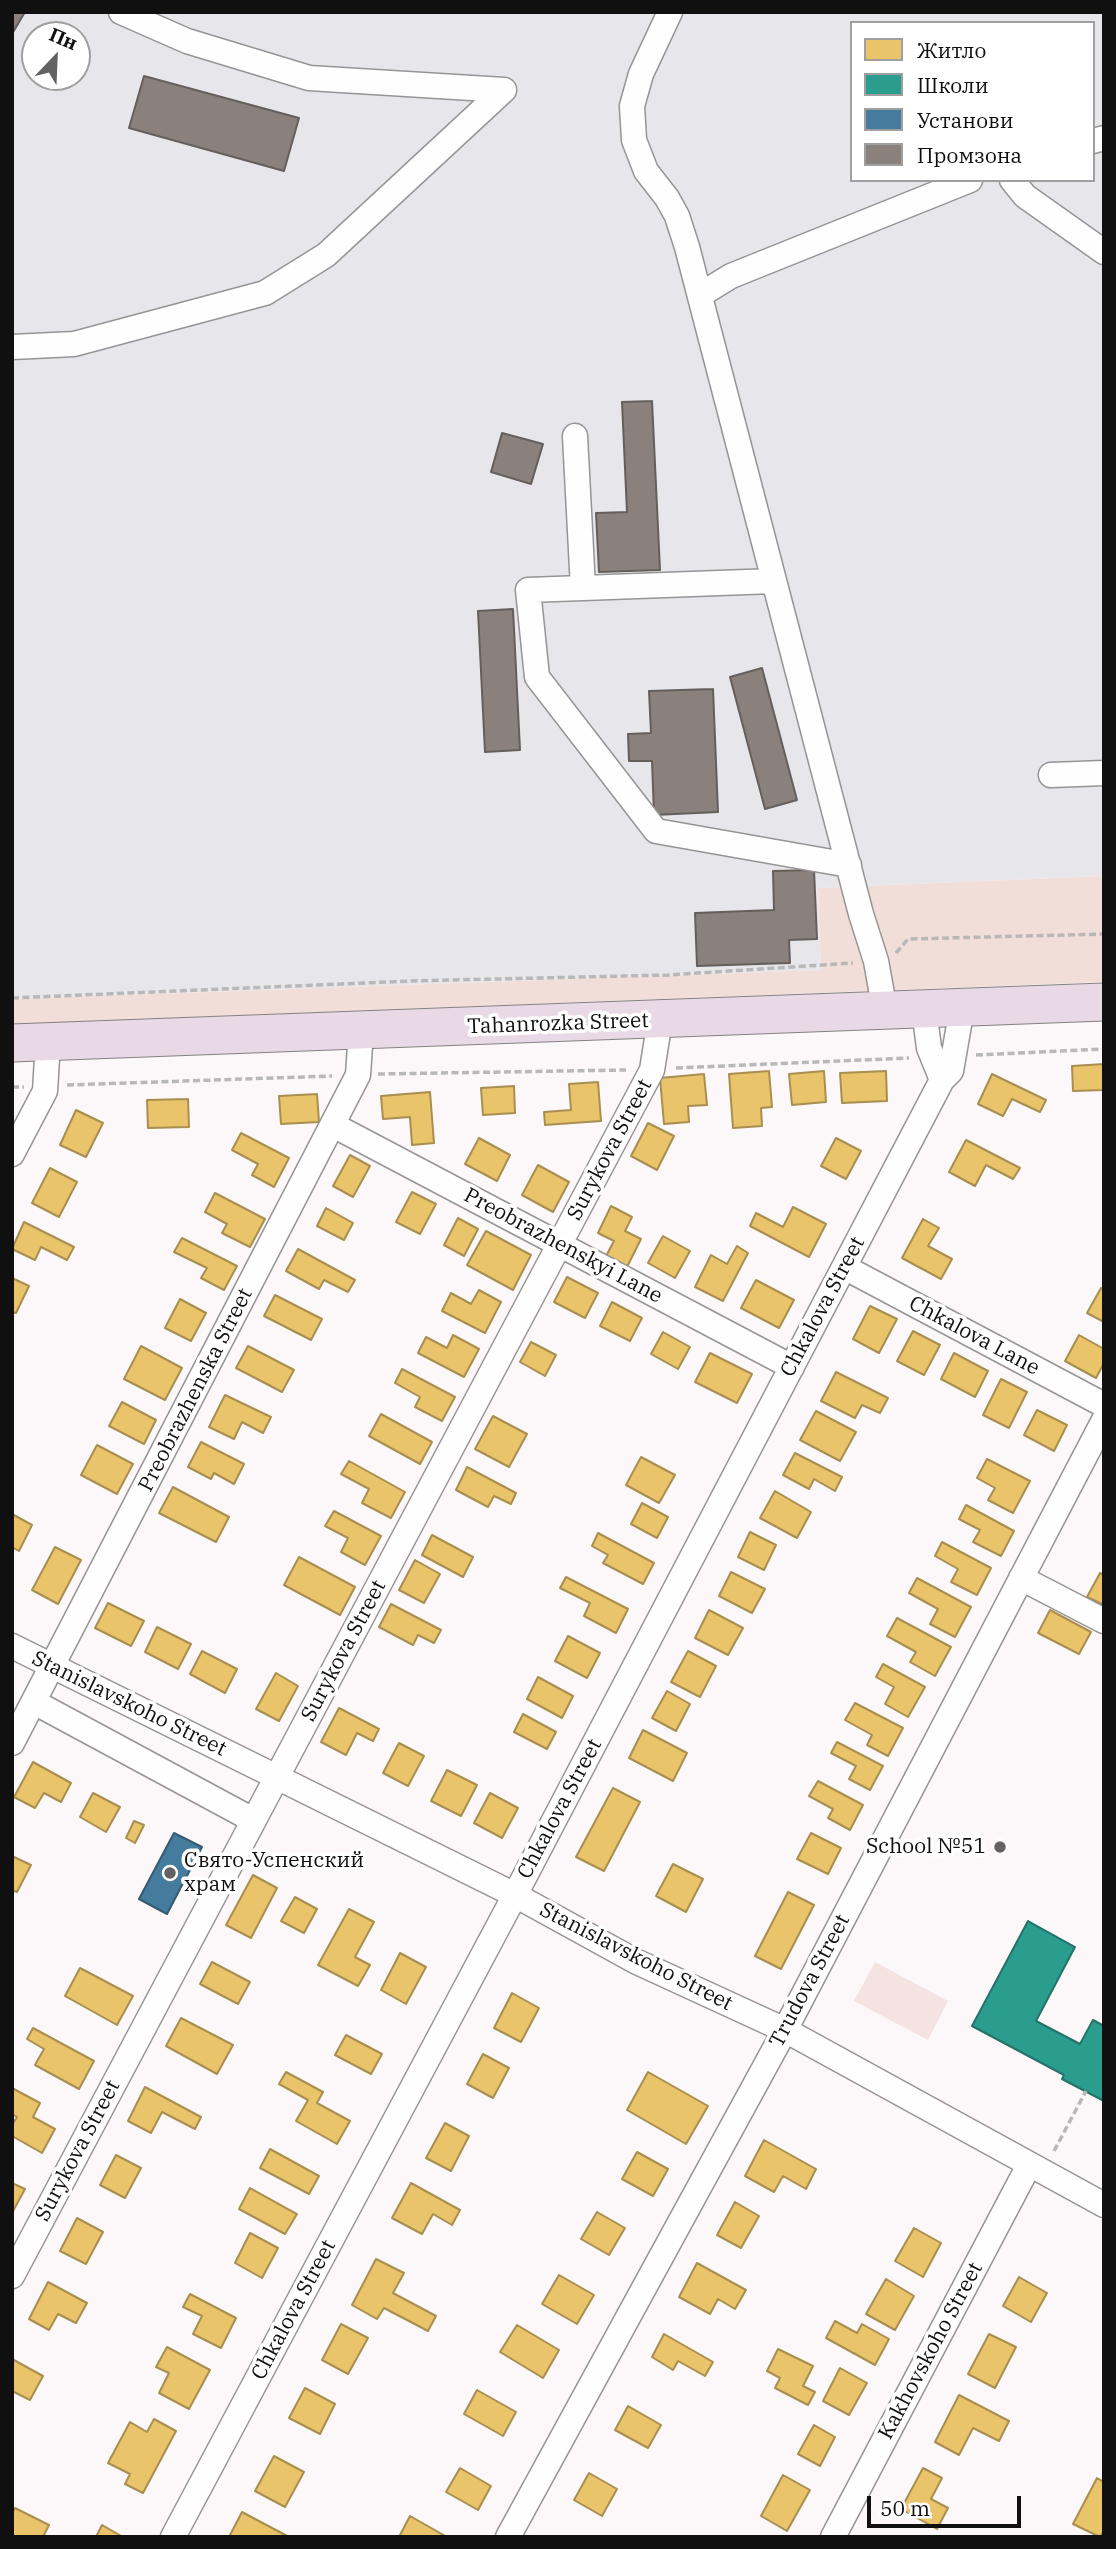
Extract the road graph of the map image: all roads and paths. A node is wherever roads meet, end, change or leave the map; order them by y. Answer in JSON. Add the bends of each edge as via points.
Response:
{"nodes":[{"id":1,"x":121,"y":12,"type":"edge"},
{"id":2,"x":670,"y":12,"type":"edge"},
{"id":3,"x":965,"y":182,"type":"edge"},
{"id":4,"x":1014,"y":182,"type":"edge"},
{"id":5,"x":1104,"y":252,"type":"edge"},
{"id":6,"x":700,"y":295,"type":"junction"},
{"id":7,"x":12,"y":347,"type":"edge"},
{"id":8,"x":575,"y":436,"type":"dead end"},
{"id":9,"x":774,"y":581,"type":"junction"},
{"id":10,"x":583,"y":588,"type":"junction"},
{"id":11,"x":1104,"y":772,"type":"edge"},
{"id":12,"x":1051,"y":775,"type":"dead end"},
{"id":13,"x":849,"y":865,"type":"junction"},
{"id":14,"x":1104,"y":934,"type":"edge"},
{"id":15,"x":892,"y":958,"type":"dead end"},
{"id":16,"x":858,"y":963,"type":"dead end"},
{"id":17,"x":12,"y":998,"type":"edge"},
{"id":18,"x":1104,"y":1002,"type":"edge"},
{"id":19,"x":962,"y":1008,"type":"junction"},
{"id":20,"x":924,"y":1009,"type":"junction"},
{"id":21,"x":885,"y":1011,"type":"junction"},
{"id":22,"x":660,"y":1020,"type":"junction"},
{"id":23,"x":361,"y":1031,"type":"junction"},
{"id":24,"x":48,"y":1042,"type":"junction"},
{"id":25,"x":12,"y":1043,"type":"edge"},
{"id":26,"x":1104,"y":1049,"type":"edge"},
{"id":27,"x":944,"y":1056,"type":"junction"},
{"id":28,"x":652,"y":1070,"type":"junction"},
{"id":29,"x":358,"y":1075,"type":"junction"},
{"id":30,"x":45,"y":1086,"type":"junction"},
{"id":31,"x":333,"y":1125,"type":"junction"},
{"id":32,"x":12,"y":1154,"type":"edge"},
{"id":33,"x":560,"y":1244,"type":"junction"},
{"id":34,"x":844,"y":1267,"type":"junction"},
{"id":35,"x":792,"y":1367,"type":"junction"},
{"id":36,"x":1104,"y":1405,"type":"edge"},
{"id":37,"x":1104,"y":1420,"type":"edge"},
{"id":38,"x":1021,"y":1578,"type":"junction"},
{"id":39,"x":1104,"y":1621,"type":"edge"},
{"id":40,"x":12,"y":1646,"type":"edge"},
{"id":41,"x":53,"y":1666,"type":"junction"},
{"id":42,"x":34,"y":1702,"type":"junction"},
{"id":43,"x":12,"y":1743,"type":"edge"},
{"id":44,"x":277,"y":1778,"type":"junction"},
{"id":45,"x":253,"y":1820,"type":"junction"},
{"id":46,"x":515,"y":1895,"type":"junction"},
{"id":47,"x":785,"y":2030,"type":"junction"},
{"id":48,"x":1086,"y":2091,"type":"dead end"},
{"id":49,"x":1036,"y":2169,"type":"junction"},
{"id":50,"x":1104,"y":2205,"type":"edge"},
{"id":51,"x":12,"y":2276,"type":"edge"},
{"id":52,"x":173,"y":2537,"type":"edge"},
{"id":53,"x":508,"y":2537,"type":"edge"},
{"id":54,"x":833,"y":2537,"type":"edge"}],
"edges":[{"from":1,"to":7,"type":"street","via":[[187,41],[309,78],[504,90],[326,255],[265,293],[74,344]]},
{"from":2,"to":6,"type":"street","via":[[641,74],[632,106],[634,140],[646,171],[677,216]]},
{"from":3,"to":6,"type":"street","via":[[731,276]]},
{"from":4,"to":5,"type":"street","via":[[1025,196]]},
{"from":6,"to":9,"type":"street"},
{"from":8,"to":10,"type":"street"},
{"from":9,"to":10,"type":"street"},
{"from":9,"to":13,"type":"street"},
{"from":10,"to":13,"type":"street","via":[[528,590],[537,677],[656,831]]},
{"from":11,"to":12,"type":"street"},
{"from":13,"to":21,"type":"street"},
{"from":14,"to":15,"type":"path","via":[[908,939]]},
{"from":16,"to":17,"type":"path","via":[[668,975]]},
{"from":18,"to":19,"type":"highway","name":"Tahanrozka Street"},
{"from":19,"to":20,"type":"highway","name":"Tahanrozka Street"},
{"from":19,"to":27,"type":"street","name":"Chkalova Street"},
{"from":20,"to":21,"type":"highway","name":"Tahanrozka Street"},
{"from":20,"to":27,"type":"street"},
{"from":21,"to":22,"type":"highway","name":"Tahanrozka Street"},
{"from":22,"to":23,"type":"highway","name":"Tahanrozka Street"},
{"from":22,"to":28,"type":"street","name":"Surykova Street"},
{"from":23,"to":24,"type":"highway","name":"Tahanrozka Street"},
{"from":23,"to":29,"type":"street","name":"Preobrazhenska Street"},
{"from":24,"to":25,"type":"highway","name":"Tahanrozka Street"},
{"from":24,"to":30,"type":"street"},
{"from":26,"to":27,"type":"path"},
{"from":27,"to":28,"type":"path"},
{"from":27,"to":34,"type":"street","name":"Chkalova Street","via":[[951,1071],[942,1080]]},
{"from":28,"to":29,"type":"path"},
{"from":28,"to":33,"type":"street","name":"Surykova Street"},
{"from":29,"to":30,"type":"path"},
{"from":29,"to":31,"type":"street","name":"Preobrazhenska Street"},
{"from":30,"to":32,"type":"street"},
{"from":31,"to":33,"type":"street","name":"Preobrazhenskyi Lane"},
{"from":31,"to":41,"type":"street","name":"Preobrazhenska Street"},
{"from":33,"to":35,"type":"street","name":"Preobrazhenskyi Lane"},
{"from":33,"to":44,"type":"street","name":"Surykova Street"},
{"from":34,"to":35,"type":"street","name":"Chkalova Street"},
{"from":34,"to":36,"type":"street","name":"Chkalova Lane"},
{"from":35,"to":46,"type":"street","name":"Chkalova Street"},
{"from":37,"to":38,"type":"street","name":"Trudova Street"},
{"from":38,"to":39,"type":"street"},
{"from":38,"to":47,"type":"street","name":"Trudova Street"},
{"from":40,"to":41,"type":"street","name":"Stanislavskoho Street"},
{"from":41,"to":42,"type":"street","name":"Preobrazhenska Street"},
{"from":41,"to":44,"type":"street","name":"Stanislavskoho Street"},
{"from":42,"to":43,"type":"street","name":"Preobrazhenska Street"},
{"from":42,"to":45,"type":"street"},
{"from":44,"to":45,"type":"street","name":"Surykova Street"},
{"from":44,"to":46,"type":"street","name":"Stanislavskoho Street"},
{"from":45,"to":51,"type":"street","name":"Surykova Street"},
{"from":46,"to":47,"type":"street","name":"Stanislavskoho Street","via":[[635,1961]]},
{"from":46,"to":52,"type":"street","name":"Chkalova Street"},
{"from":47,"to":49,"type":"street","name":"Stanislavskoho Street"},
{"from":47,"to":53,"type":"street","name":"Trudova Street"},
{"from":48,"to":49,"type":"path"},
{"from":49,"to":50,"type":"street","name":"Stanislavskoho Street"},
{"from":49,"to":54,"type":"street","name":"Kakhovskoho Street"}]}
